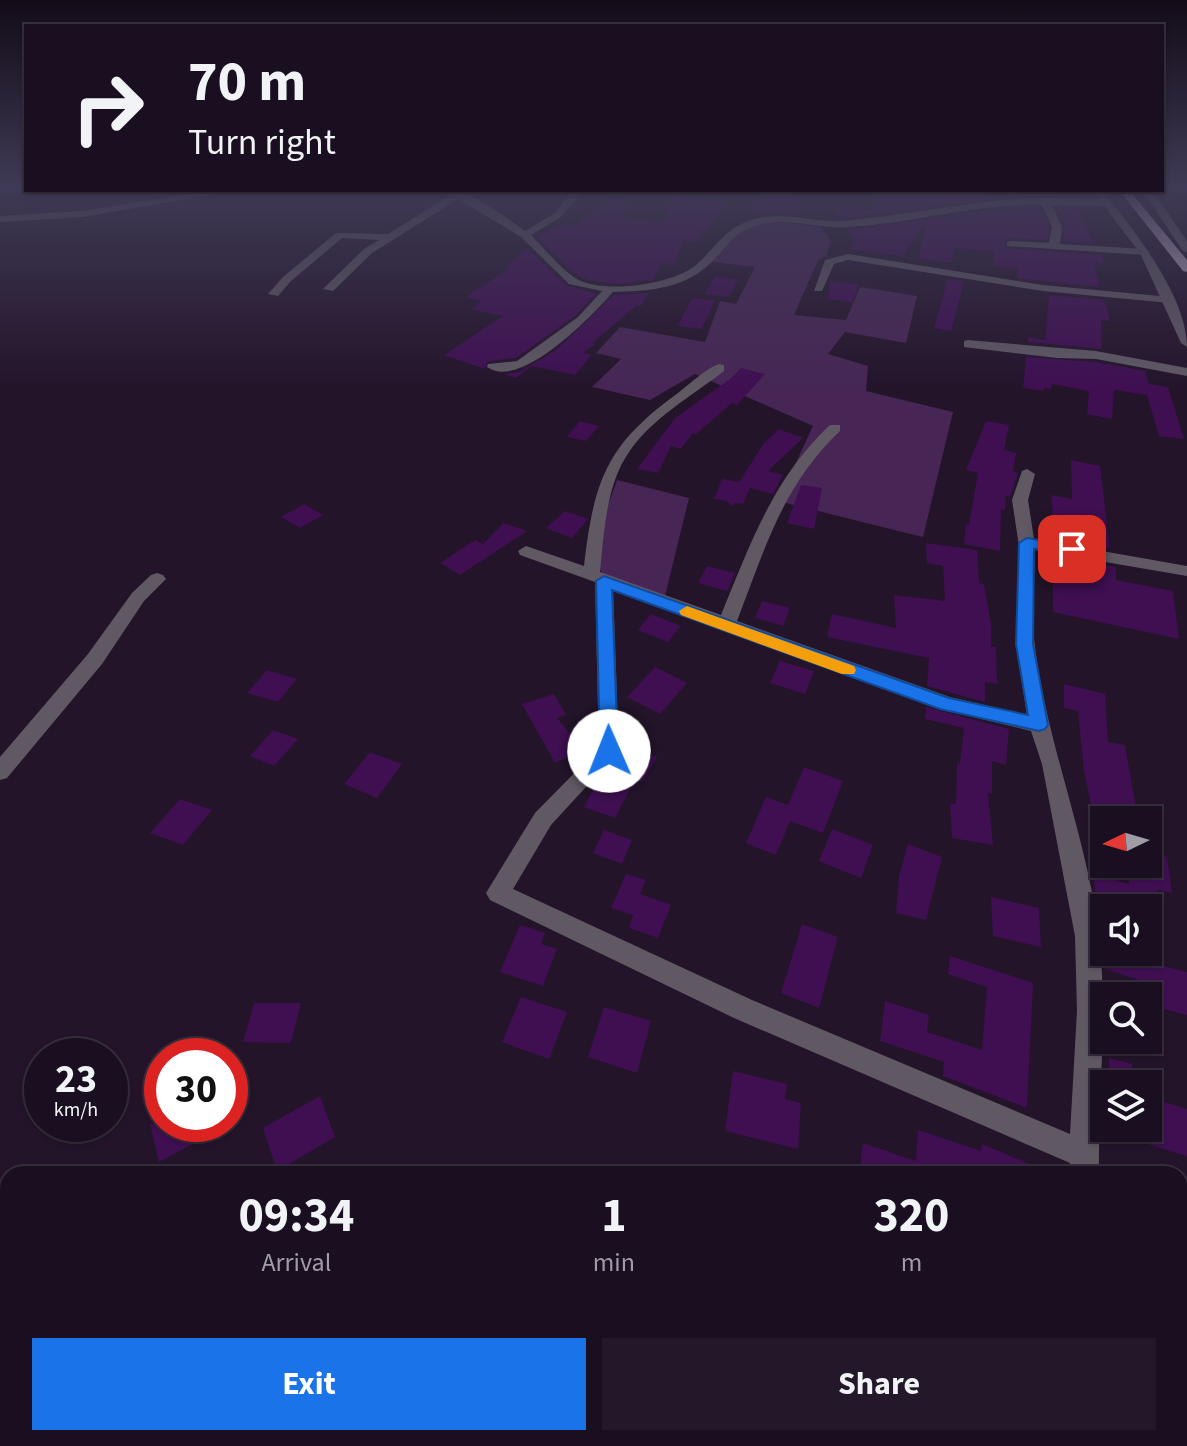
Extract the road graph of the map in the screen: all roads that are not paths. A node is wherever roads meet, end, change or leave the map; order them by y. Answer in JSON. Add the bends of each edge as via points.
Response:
{"nodes":[{"id":1,"x":319,"y":252,"type":"edge"},
{"id":2,"x":369,"y":252,"type":"edge"},
{"id":3,"x":543,"y":252,"type":"edge"},
{"id":4,"x":713,"y":252,"type":"edge"},
{"id":5,"x":1145,"y":252,"type":"edge"},
{"id":6,"x":329,"y":289,"type":"dead end"},
{"id":7,"x":610,"y":289,"type":"junction"},
{"id":8,"x":818,"y":289,"type":"dead end"},
{"id":9,"x":274,"y":294,"type":"dead end"},
{"id":10,"x":1170,"y":300,"type":"junction"},
{"id":11,"x":1187,"y":343,"type":"edge"},
{"id":12,"x":968,"y":344,"type":"dead end"},
{"id":13,"x":493,"y":367,"type":"dead end"},
{"id":14,"x":719,"y":368,"type":"dead end"},
{"id":15,"x":1187,"y":372,"type":"edge"},
{"id":16,"x":835,"y":428,"type":"dead end"},
{"id":17,"x":1027,"y":474,"type":"dead end"},
{"id":18,"x":1027,"y":543,"type":"junction"},
{"id":19,"x":526,"y":551,"type":"dead end"},
{"id":20,"x":1187,"y":571,"type":"edge"},
{"id":21,"x":597,"y":578,"type":"junction"},
{"id":22,"x":157,"y":579,"type":"dead end"},
{"id":23,"x":726,"y":626,"type":"junction"},
{"id":24,"x":1039,"y":725,"type":"junction"},
{"id":25,"x":0,"y":772,"type":"edge"},
{"id":26,"x":1083,"y":1164,"type":"edge"}],
"edges":[{"from":1,"to":9,"type":"street"},
{"from":2,"to":6,"type":"street"},
{"from":3,"to":7,"type":"street","via":[[573,282]]},
{"from":4,"to":7,"type":"street","via":[[699,268],[661,286]]},
{"from":5,"to":10,"type":"street"},
{"from":7,"to":13,"type":"street","via":[[582,320],[520,365]]},
{"from":8,"to":10,"type":"street","via":[[829,262],[848,257],[1043,288]]},
{"from":10,"to":11,"type":"street"},
{"from":12,"to":15,"type":"street","via":[[1096,355]]},
{"from":14,"to":21,"type":"street","via":[[654,418],[620,454],[608,486]]},
{"from":16,"to":23,"type":"street","via":[[774,501]]},
{"from":17,"to":18,"type":"street","via":[[1020,500]]},
{"from":18,"to":20,"type":"street"},
{"from":18,"to":24,"type":"street","via":[[1025,644]]},
{"from":19,"to":21,"type":"street"},
{"from":21,"to":23,"type":"street"},
{"from":21,"to":26,"type":"street","via":[[609,751],[543,819],[498,893]]},
{"from":22,"to":25,"type":"street"},
{"from":23,"to":24,"type":"street","via":[[947,704]]},
{"from":24,"to":26,"type":"street","via":[[1052,764],[1087,936],[1090,1011]]}]}
